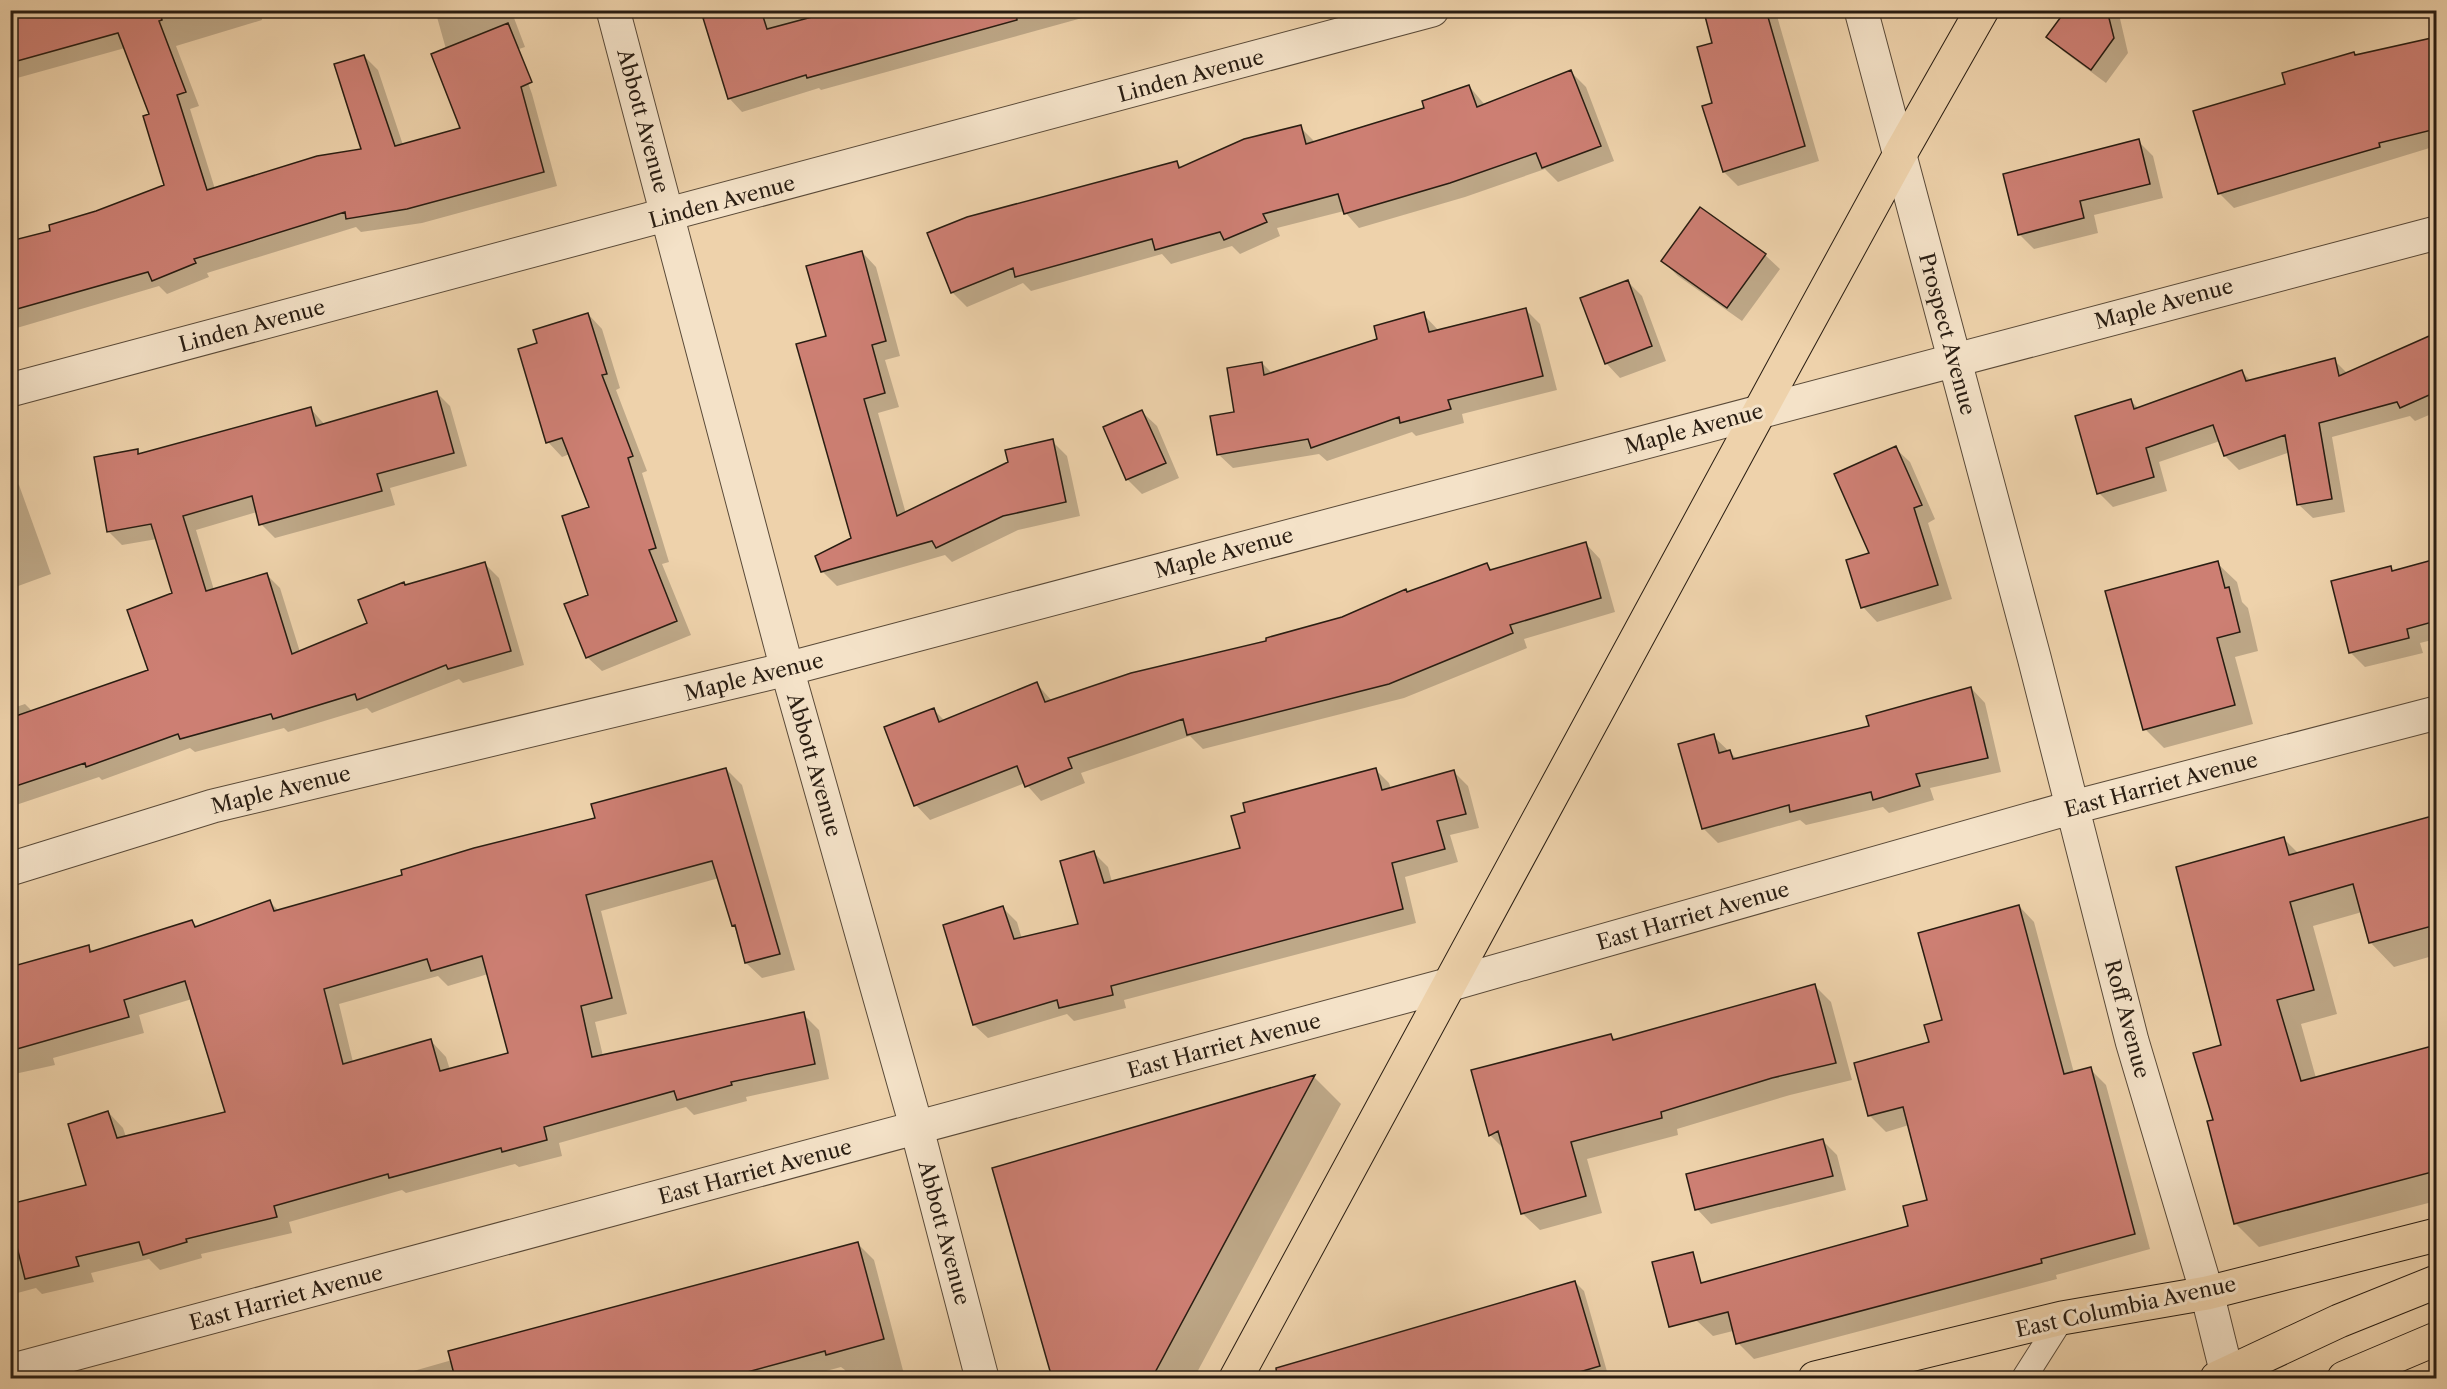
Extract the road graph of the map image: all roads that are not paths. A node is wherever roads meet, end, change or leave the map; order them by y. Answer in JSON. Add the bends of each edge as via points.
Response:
{"nodes":[{"id":1,"x":613,"y":10,"type":"edge"},
{"id":2,"x":1432,"y":10,"type":"edge"},
{"id":3,"x":1861,"y":10,"type":"edge"},
{"id":4,"x":1982,"y":10,"type":"edge"},
{"id":5,"x":1899,"y":156,"type":"junction"},
{"id":6,"x":669,"y":216,"type":"junction"},
{"id":7,"x":2436,"y":233,"type":"edge"},
{"id":8,"x":1954,"y":360,"type":"junction"},
{"id":9,"x":10,"y":390,"type":"edge"},
{"id":10,"x":1761,"y":411,"type":"junction"},
{"id":11,"x":2034,"y":657,"type":"joint"},
{"id":12,"x":787,"y":669,"type":"junction"},
{"id":13,"x":2436,"y":713,"type":"edge"},
{"id":14,"x":2070,"y":808,"type":"junction"},
{"id":15,"x":10,"y":868,"type":"edge"},
{"id":16,"x":1451,"y":984,"type":"junction"},
{"id":17,"x":917,"y":1129,"type":"junction"},
{"id":18,"x":2436,"y":1236,"type":"edge"},
{"id":19,"x":2436,"y":1282,"type":"edge"},
{"id":20,"x":2206,"y":1293,"type":"junction"},
{"id":21,"x":2062,"y":1318,"type":"junction"},
{"id":22,"x":2436,"y":1339,"type":"edge"},
{"id":23,"x":10,"y":1371,"type":"edge"},
{"id":24,"x":2224,"y":1377,"type":"edge"},
{"id":25,"x":982,"y":1378,"type":"edge"},
{"id":26,"x":1236,"y":1378,"type":"edge"},
{"id":27,"x":1815,"y":1378,"type":"edge"},
{"id":28,"x":2024,"y":1378,"type":"edge"},
{"id":29,"x":2344,"y":1378,"type":"edge"}],
"edges":[{"from":1,"to":6,"type":"street","name":"Abbott Avenue"},
{"from":2,"to":6,"type":"street","name":"Linden Avenue"},
{"from":3,"to":5,"type":"street","name":"Prospect Avenue"},
{"from":4,"to":5,"type":"main road"},
{"from":5,"to":8,"type":"street","name":"Prospect Avenue"},
{"from":5,"to":10,"type":"main road"},
{"from":6,"to":9,"type":"street","name":"Linden Avenue"},
{"from":6,"to":12,"type":"street","name":"Abbott Avenue"},
{"from":7,"to":8,"type":"street","name":"Maple Avenue"},
{"from":8,"to":10,"type":"street","name":"Maple Avenue"},
{"from":8,"to":11,"type":"street","name":"Prospect Avenue"},
{"from":10,"to":12,"type":"street","name":"Maple Avenue"},
{"from":10,"to":16,"type":"main road"},
{"from":11,"to":14,"type":"street","name":"Roff Avenue"},
{"from":12,"to":15,"type":"street","name":"Maple Avenue","via":[[213,806]]},
{"from":12,"to":17,"type":"street","name":"Abbott Avenue"},
{"from":13,"to":14,"type":"street","name":"East Harriet Avenue"},
{"from":14,"to":16,"type":"street","name":"East Harriet Avenue"},
{"from":14,"to":20,"type":"street","name":"Roff Avenue","via":[[2132,1041]]},
{"from":16,"to":17,"type":"street","name":"East Harriet Avenue"},
{"from":16,"to":26,"type":"main road"},
{"from":17,"to":23,"type":"street","name":"East Harriet Avenue"},
{"from":17,"to":25,"type":"street","name":"Abbott Avenue"},
{"from":18,"to":20,"type":"main road","name":"East Columbia Avenue"},
{"from":19,"to":24,"type":"main road","via":[[2339,1321]]},
{"from":20,"to":21,"type":"main road","name":"East Columbia Avenue"},
{"from":20,"to":24,"type":"street","name":"Roff Avenue"},
{"from":21,"to":27,"type":"main road","name":"East Columbia Avenue"},
{"from":21,"to":28,"type":"lane"},
{"from":22,"to":29,"type":"main road"}]}
